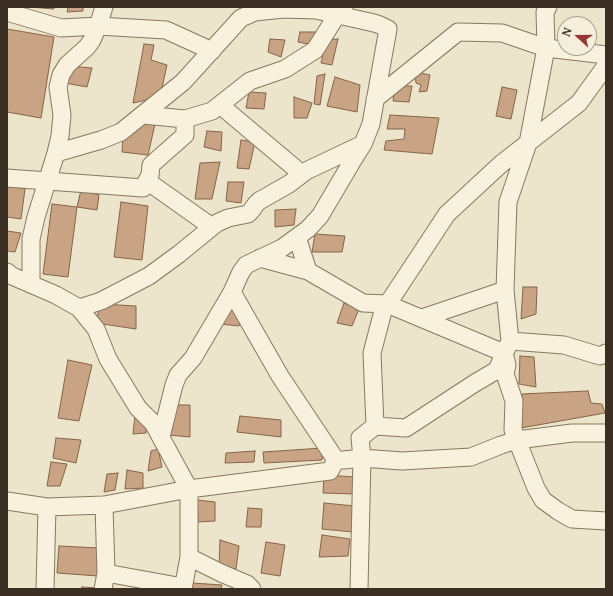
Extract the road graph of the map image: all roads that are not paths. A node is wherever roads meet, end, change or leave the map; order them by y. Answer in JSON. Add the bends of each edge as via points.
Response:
{"nodes":[{"id":1,"x":104,"y":7,"type":"edge"},
{"id":2,"x":548,"y":7,"type":"edge"},
{"id":3,"x":270,"y":9,"type":"edge"},
{"id":4,"x":342,"y":11,"type":"edge"},
{"id":5,"x":7,"y":12,"type":"edge"},
{"id":6,"x":98,"y":26,"type":"junction"},
{"id":7,"x":546,"y":48,"type":"junction"},
{"id":8,"x":212,"y":51,"type":"junction"},
{"id":9,"x":606,"y":56,"type":"edge"},
{"id":10,"x":606,"y":59,"type":"edge"},
{"id":11,"x":375,"y":99,"type":"junction"},
{"id":12,"x":220,"y":105,"type":"junction"},
{"id":13,"x":143,"y":115,"type":"junction"},
{"id":14,"x":186,"y":119,"type":"junction"},
{"id":15,"x":528,"y":143,"type":"junction"},
{"id":16,"x":363,"y":144,"type":"junction"},
{"id":17,"x":56,"y":153,"type":"junction"},
{"id":18,"x":302,"y":174,"type":"junction"},
{"id":19,"x":7,"y":178,"type":"edge"},
{"id":20,"x":48,"y":180,"type":"junction"},
{"id":21,"x":147,"y":181,"type":"junction"},
{"id":22,"x":212,"y":227,"type":"junction"},
{"id":23,"x":297,"y":237,"type":"junction"},
{"id":24,"x":260,"y":258,"type":"junction"},
{"id":25,"x":308,"y":271,"type":"junction"},
{"id":26,"x":9,"y":277,"type":"edge"},
{"id":27,"x":31,"y":284,"type":"junction"},
{"id":28,"x":505,"y":290,"type":"junction"},
{"id":29,"x":232,"y":292,"type":"junction"},
{"id":30,"x":387,"y":304,"type":"junction"},
{"id":31,"x":79,"y":308,"type":"junction"},
{"id":32,"x":422,"y":318,"type":"junction"},
{"id":33,"x":507,"y":347,"type":"junction"},
{"id":34,"x":606,"y":353,"type":"edge"},
{"id":35,"x":375,"y":426,"type":"junction"},
{"id":36,"x":606,"y":432,"type":"edge"},
{"id":37,"x":161,"y":437,"type":"junction"},
{"id":38,"x":517,"y":440,"type":"junction"},
{"id":39,"x":362,"y":458,"type":"junction"},
{"id":40,"x":336,"y":460,"type":"junction"},
{"id":41,"x":189,"y":489,"type":"junction"},
{"id":42,"x":7,"y":501,"type":"edge"},
{"id":43,"x":104,"y":505,"type":"junction"},
{"id":44,"x":47,"y":507,"type":"junction"},
{"id":45,"x":606,"y":521,"type":"edge"},
{"id":46,"x":189,"y":557,"type":"junction"},
{"id":47,"x":104,"y":581,"type":"edge"},
{"id":48,"x":183,"y":588,"type":"edge"},
{"id":49,"x":45,"y":589,"type":"edge"},
{"id":50,"x":252,"y":589,"type":"edge"},
{"id":51,"x":359,"y":589,"type":"edge"}],
"edges":[{"from":1,"to":6,"type":"street"},
{"from":2,"to":7,"type":"street","via":[[545,12]]},
{"from":3,"to":4,"type":"street"},
{"from":3,"to":8,"type":"street","via":[[241,18]]},
{"from":4,"to":11,"type":"street","via":[[388,29]]},
{"from":4,"to":12,"type":"street","via":[[315,50],[285,69],[250,81]]},
{"from":5,"to":6,"type":"street","via":[[61,28]]},
{"from":6,"to":8,"type":"street","via":[[166,30]]},
{"from":6,"to":17,"type":"street","via":[[92,40],[67,65],[61,75],[58,94],[62,115]]},
{"from":7,"to":9,"type":"street"},
{"from":7,"to":11,"type":"street","via":[[502,33],[458,32]]},
{"from":7,"to":15,"type":"street"},
{"from":8,"to":13,"type":"street","via":[[183,82]]},
{"from":10,"to":15,"type":"street","via":[[605,67],[579,103]]},
{"from":11,"to":16,"type":"street","via":[[371,124]]},
{"from":12,"to":14,"type":"street","via":[[212,112]]},
{"from":12,"to":18,"type":"street"},
{"from":13,"to":14,"type":"street"},
{"from":13,"to":17,"type":"street","via":[[112,136]]},
{"from":14,"to":21,"type":"street","via":[[184,135],[151,165]]},
{"from":15,"to":28,"type":"street","via":[[508,202]]},
{"from":15,"to":30,"type":"street","via":[[446,214]]},
{"from":16,"to":18,"type":"street"},
{"from":16,"to":23,"type":"street","via":[[320,216],[308,230]]},
{"from":17,"to":20,"type":"street"},
{"from":18,"to":22,"type":"street","via":[[259,201],[248,214],[222,220]]},
{"from":19,"to":20,"type":"street"},
{"from":20,"to":21,"type":"street","via":[[143,188]]},
{"from":20,"to":27,"type":"street","via":[[31,239]]},
{"from":21,"to":22,"type":"street"},
{"from":22,"to":31,"type":"street","via":[[149,276],[101,301]]},
{"from":23,"to":24,"type":"street","via":[[282,248]]},
{"from":23,"to":25,"type":"street"},
{"from":24,"to":25,"type":"street"},
{"from":24,"to":29,"type":"street","via":[[246,265]]},
{"from":25,"to":30,"type":"street","via":[[363,303]]},
{"from":26,"to":27,"type":"street"},
{"from":27,"to":31,"type":"street"},
{"from":28,"to":32,"type":"street"},
{"from":28,"to":33,"type":"street"},
{"from":29,"to":37,"type":"street","via":[[193,358],[178,375]]},
{"from":29,"to":40,"type":"street","via":[[280,376]]},
{"from":30,"to":32,"type":"street"},
{"from":30,"to":35,"type":"street","via":[[372,353]]},
{"from":31,"to":37,"type":"street","via":[[96,329],[108,359],[138,408],[153,423]]},
{"from":32,"to":33,"type":"street"},
{"from":33,"to":34,"type":"street","via":[[564,345],[600,356]]},
{"from":33,"to":35,"type":"street","via":[[497,370],[406,428]]},
{"from":33,"to":38,"type":"street","via":[[505,374],[514,401],[513,430]]},
{"from":35,"to":39,"type":"street","via":[[360,438]]},
{"from":36,"to":38,"type":"street","via":[[572,432]]},
{"from":37,"to":41,"type":"street"},
{"from":38,"to":39,"type":"street","via":[[471,458],[402,461]]},
{"from":38,"to":45,"type":"street","via":[[543,500],[572,519]]},
{"from":39,"to":40,"type":"street"},
{"from":39,"to":51,"type":"street"},
{"from":40,"to":41,"type":"street","via":[[330,471]]},
{"from":41,"to":43,"type":"street"},
{"from":41,"to":46,"type":"street"},
{"from":42,"to":44,"type":"street"},
{"from":43,"to":44,"type":"street"},
{"from":43,"to":47,"type":"street"},
{"from":44,"to":49,"type":"street"},
{"from":46,"to":48,"type":"street"},
{"from":46,"to":50,"type":"street","via":[[247,584]]},
{"from":47,"to":48,"type":"street"}]}
